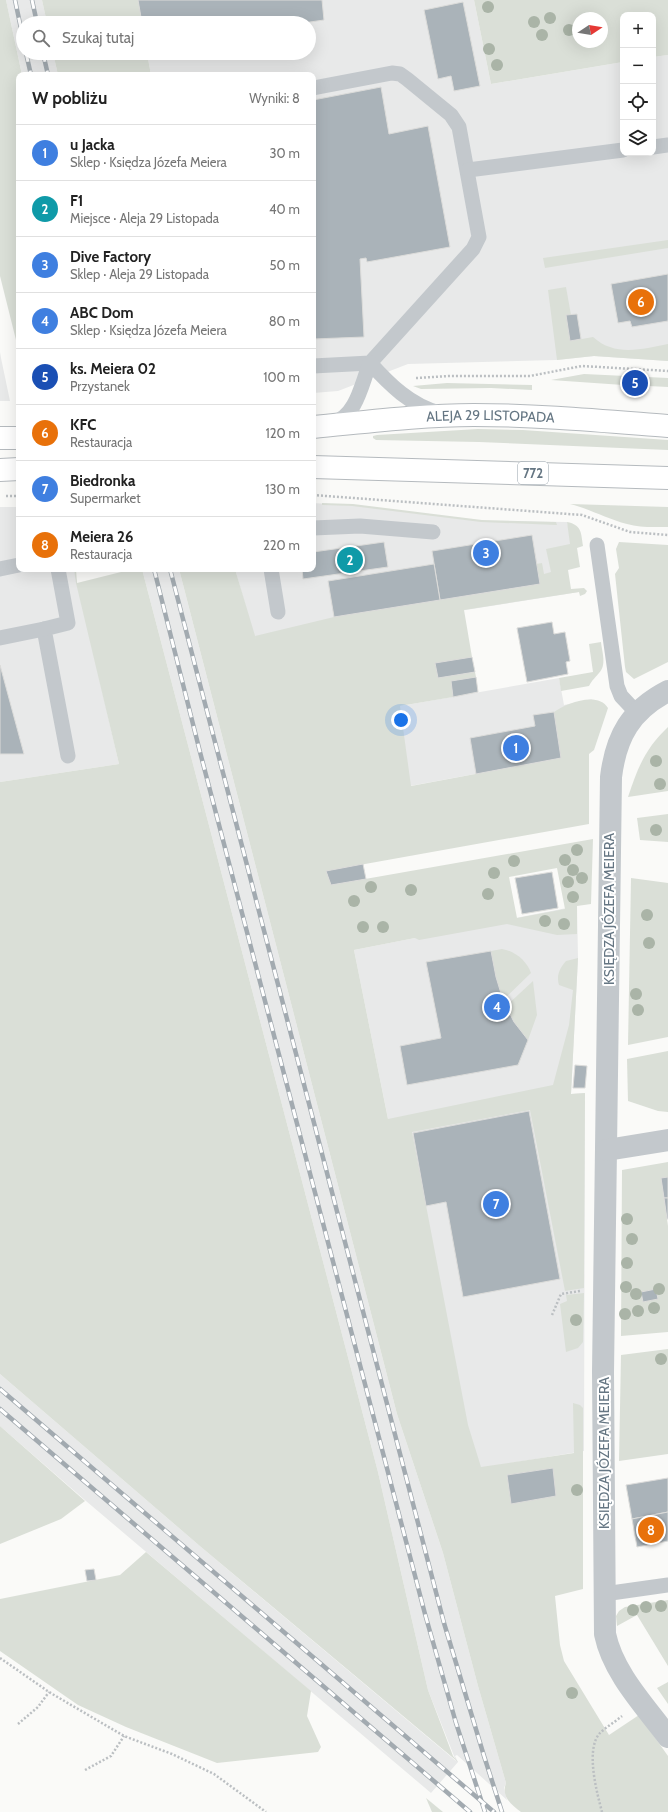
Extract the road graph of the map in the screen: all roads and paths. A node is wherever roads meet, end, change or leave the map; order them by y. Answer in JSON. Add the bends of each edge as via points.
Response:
{"nodes":[{"id":1,"x":316,"y":87,"type":"edge"},
{"id":2,"x":668,"y":145,"type":"edge"},
{"id":3,"x":656,"y":147,"type":"edge"},
{"id":4,"x":620,"y":150,"type":"edge"},
{"id":5,"x":468,"y":170,"type":"junction"},
{"id":6,"x":370,"y":363,"type":"junction"},
{"id":7,"x":316,"y":366,"type":"edge"},
{"id":8,"x":668,"y":371,"type":"edge"},
{"id":9,"x":410,"y":378,"type":"dead end"},
{"id":10,"x":450,"y":416,"type":"junction"},
{"id":11,"x":318,"y":426,"type":"edge"},
{"id":12,"x":668,"y":426,"type":"edge"},
{"id":13,"x":0,"y":438,"type":"edge"},
{"id":14,"x":16,"y":438,"type":"edge"},
{"id":15,"x":316,"y":467,"type":"edge"},
{"id":16,"x":16,"y":469,"type":"edge"},
{"id":17,"x":0,"y":470,"type":"edge"},
{"id":18,"x":668,"y":478,"type":"edge"},
{"id":19,"x":316,"y":495,"type":"edge"},
{"id":20,"x":0,"y":496,"type":"edge"},
{"id":21,"x":16,"y":496,"type":"edge"},
{"id":22,"x":316,"y":528,"type":"edge"},
{"id":23,"x":433,"y":532,"type":"dead end"},
{"id":24,"x":668,"y":535,"type":"edge"},
{"id":25,"x":597,"y":545,"type":"dead end"},
{"id":26,"x":16,"y":566,"type":"edge"},
{"id":27,"x":0,"y":569,"type":"edge"},
{"id":28,"x":59,"y":572,"type":"edge"},
{"id":29,"x":271,"y":572,"type":"edge"},
{"id":30,"x":278,"y":612,"type":"dead end"},
{"id":31,"x":44,"y":629,"type":"junction"},
{"id":32,"x":0,"y":638,"type":"edge"},
{"id":33,"x":668,"y":691,"type":"edge"},
{"id":34,"x":637,"y":713,"type":"junction"},
{"id":35,"x":68,"y":756,"type":"dead end"},
{"id":36,"x":668,"y":1140,"type":"edge"},
{"id":37,"x":607,"y":1150,"type":"junction"},
{"id":38,"x":582,"y":1291,"type":"dead end"},
{"id":39,"x":552,"y":1315,"type":"dead end"},
{"id":40,"x":668,"y":1585,"type":"edge"},
{"id":41,"x":604,"y":1594,"type":"junction"},
{"id":42,"x":0,"y":1658,"type":"edge"},
{"id":43,"x":49,"y":1692,"type":"junction"},
{"id":44,"x":641,"y":1701,"type":"junction"},
{"id":45,"x":18,"y":1724,"type":"dead end"},
{"id":46,"x":124,"y":1736,"type":"junction"},
{"id":47,"x":668,"y":1737,"type":"edge"},
{"id":48,"x":86,"y":1770,"type":"dead end"},
{"id":49,"x":266,"y":1812,"type":"edge"},
{"id":50,"x":602,"y":1812,"type":"edge"}],
"edges":[{"from":1,"to":5,"type":"lane","via":[[392,73],[400,74],[456,120],[460,127]]},
{"from":2,"to":3,"type":"lane"},
{"from":4,"to":5,"type":"lane"},
{"from":5,"to":6,"type":"lane","via":[[479,229],[478,242]]},
{"from":6,"to":7,"type":"lane"},
{"from":6,"to":10,"type":"lane","via":[[388,383],[410,400],[431,411]]},
{"from":6,"to":11,"type":"lane","via":[[352,409],[341,419]]},
{"from":8,"to":9,"type":"path","via":[[582,366],[530,376]]},
{"from":10,"to":11,"type":"main road","name":"ALEJA 29 LISTOPADA"},
{"from":10,"to":12,"type":"main road","name":"ALEJA 29 LISTOPADA","via":[[509,416]]},
{"from":13,"to":14,"type":"main road"},
{"from":15,"to":18,"type":"main road","number":"772"},
{"from":16,"to":17,"type":"main road"},
{"from":19,"to":24,"type":"path","via":[[582,515],[630,532]]},
{"from":20,"to":21,"type":"path"},
{"from":22,"to":23,"type":"lane","via":[[360,526]]},
{"from":25,"to":34,"type":"lane","via":[[617,686],[621,696]]},
{"from":26,"to":27,"type":"lane"},
{"from":28,"to":31,"type":"lane","via":[[68,623]]},
{"from":29,"to":30,"type":"lane"},
{"from":31,"to":32,"type":"lane"},
{"from":31,"to":35,"type":"lane"},
{"from":33,"to":34,"type":"street","name":"KSIĘDZA JÓZEFA MEIERA"},
{"from":34,"to":37,"type":"street","name":"KSIĘDZA JÓZEFA MEIERA","via":[[621,736],[611,777]]},
{"from":36,"to":37,"type":"street"},
{"from":37,"to":41,"type":"street","name":"KSIĘDZA JÓZEFA MEIERA","via":[[603,1372]]},
{"from":38,"to":39,"type":"path","via":[[560,1294]]},
{"from":40,"to":41,"type":"lane"},
{"from":41,"to":44,"type":"street","name":"KSIĘDZA JÓZEFA MEIERA","via":[[608,1650]]},
{"from":42,"to":43,"type":"path"},
{"from":43,"to":45,"type":"path","via":[[38,1707]]},
{"from":43,"to":46,"type":"path"},
{"from":44,"to":47,"type":"street","name":"KSIĘDZA JÓZEFA MEIERA"},
{"from":44,"to":50,"type":"path","via":[[599,1734],[592,1755],[595,1784]]},
{"from":46,"to":48,"type":"path","via":[[112,1756]]},
{"from":46,"to":49,"type":"path","via":[[172,1754],[214,1774]]}]}
